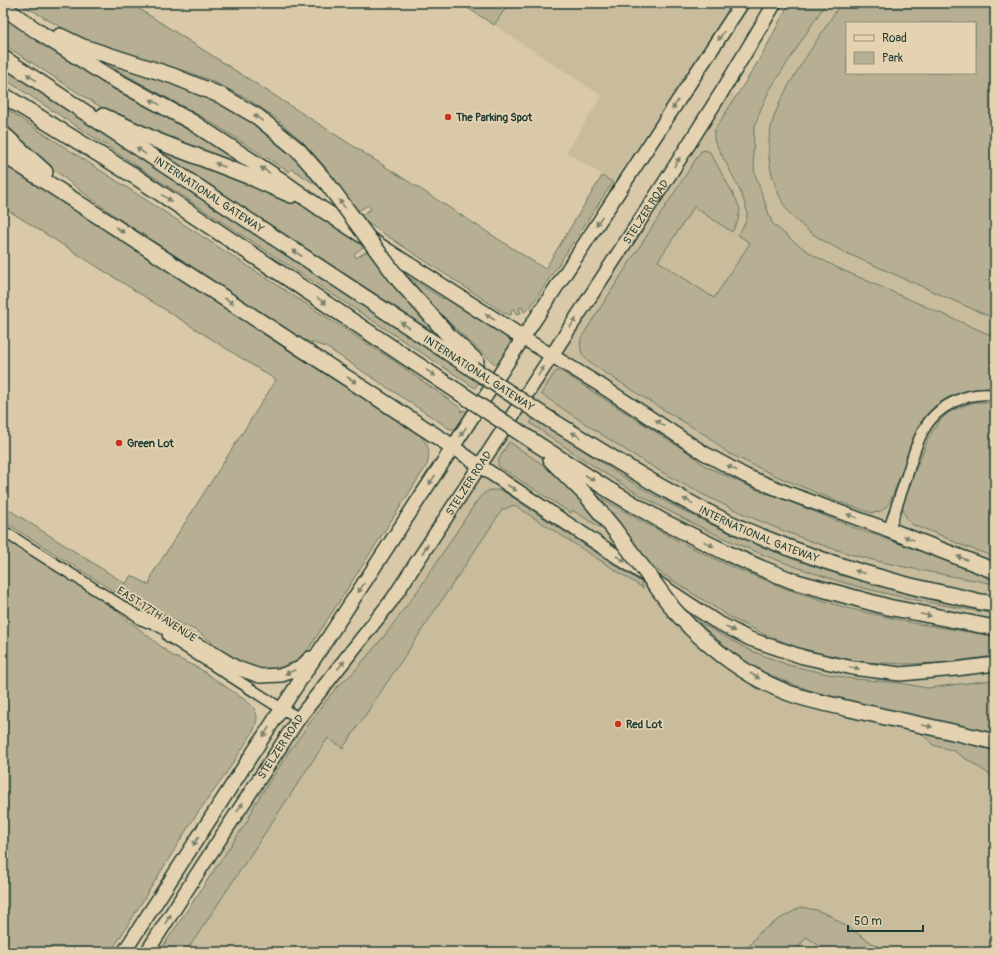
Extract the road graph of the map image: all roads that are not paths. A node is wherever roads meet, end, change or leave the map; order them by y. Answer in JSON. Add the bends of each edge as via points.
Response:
{"nodes":[{"id":1,"x":742,"y":3,"type":"edge"},
{"id":2,"x":775,"y":3,"type":"edge"},
{"id":3,"x":3,"y":7,"type":"edge"},
{"id":4,"x":3,"y":58,"type":"edge"},
{"id":5,"x":3,"y":86,"type":"edge"},
{"id":6,"x":3,"y":95,"type":"edge"},
{"id":7,"x":60,"y":96,"type":"junction"},
{"id":8,"x":3,"y":134,"type":"edge"},
{"id":9,"x":76,"y":140,"type":"junction"},
{"id":10,"x":3,"y":154,"type":"edge"},
{"id":11,"x":320,"y":208,"type":"junction"},
{"id":12,"x":88,"y":209,"type":"junction"},
{"id":13,"x":523,"y":338,"type":"junction"},
{"id":14,"x":551,"y":355,"type":"junction"},
{"id":15,"x":474,"y":365,"type":"junction"},
{"id":16,"x":995,"y":395,"type":"edge"},
{"id":17,"x":534,"y":442,"type":"junction"},
{"id":18,"x":453,"y":447,"type":"junction"},
{"id":19,"x":480,"y":466,"type":"junction"},
{"id":20,"x":889,"y":530,"type":"junction"},
{"id":21,"x":3,"y":531,"type":"edge"},
{"id":22,"x":995,"y":571,"type":"edge"},
{"id":23,"x":995,"y":604,"type":"edge"},
{"id":24,"x":141,"y":618,"type":"junction"},
{"id":25,"x":995,"y":628,"type":"edge"},
{"id":26,"x":321,"y":649,"type":"junction"},
{"id":27,"x":995,"y":664,"type":"edge"},
{"id":28,"x":282,"y":708,"type":"junction"},
{"id":29,"x":299,"y":718,"type":"junction"},
{"id":30,"x":995,"y":742,"type":"edge"},
{"id":31,"x":124,"y":952,"type":"edge"},
{"id":32,"x":147,"y":952,"type":"edge"}],
"edges":[{"from":1,"to":13,"type":"main road","name":"STELZER ROAD","one_way":true},
{"from":14,"to":2,"type":"main road","name":"STELZER ROAD","one_way":true,"via":[[724,90]]},
{"from":11,"to":3,"type":"highway","one_way":true,"via":[[192,122],[106,75]]},
{"from":15,"to":3,"type":"highway","one_way":true,"bridge":true,"via":[[399,280],[298,150],[258,117],[222,96],[173,76],[82,47]]},
{"from":7,"to":4,"type":"highway","name":"INTERNATIONAL GATEWAY","one_way":true},
{"from":5,"to":9,"type":"highway"},
{"from":6,"to":9,"type":"highway"},
{"from":11,"to":7,"type":"highway","one_way":true,"via":[[248,176],[160,142]]},
{"from":15,"to":7,"type":"highway","name":"INTERNATIONAL GATEWAY","one_way":true},
{"from":8,"to":12,"type":"highway"},
{"from":9,"to":17,"type":"highway","one_way":true,"bridge":true,"via":[[136,177]]},
{"from":10,"to":12,"type":"highway"},
{"from":13,"to":11,"type":"highway","one_way":true},
{"from":12,"to":18,"type":"highway","one_way":true},
{"from":13,"to":14,"type":"main road"},
{"from":13,"to":18,"type":"main road","name":"STELZER ROAD","one_way":true},
{"from":19,"to":14,"type":"main road","name":"STELZER ROAD","one_way":true},
{"from":20,"to":14,"type":"main road","one_way":true,"via":[[746,476],[704,453]]},
{"from":23,"to":15,"type":"highway","name":"INTERNATIONAL GATEWAY","one_way":true,"bridge":true,"via":[[897,583],[803,553],[752,533],[660,486],[549,419],[509,393]]},
{"from":16,"to":20,"type":"street","via":[[964,398],[951,403],[931,419],[914,454]]},
{"from":17,"to":25,"type":"highway","one_way":true,"via":[[662,521],[729,554],[793,581],[888,607]]},
{"from":17,"to":30,"type":"highway","one_way":true,"bridge":true,"via":[[587,496],[690,628],[749,673],[798,696]]},
{"from":18,"to":19,"type":"main road"},
{"from":18,"to":26,"type":"main road","name":"STELZER ROAD","one_way":true},
{"from":19,"to":27,"type":"main road","one_way":true,"via":[[715,621],[750,640],[803,657],[853,668],[900,674]]},
{"from":29,"to":19,"type":"main road","name":"STELZER ROAD","one_way":true,"via":[[392,600]]},
{"from":22,"to":20,"type":"highway","one_way":true},
{"from":21,"to":24,"type":"street","name":"EAST 17TH AVENUE"},
{"from":26,"to":24,"type":"main road","one_way":true,"via":[[300,668],[282,675],[260,676],[237,668],[152,621]]},
{"from":24,"to":28,"type":"street","name":"EAST 17TH AVENUE"},
{"from":26,"to":28,"type":"main road","name":"STELZER ROAD"},
{"from":28,"to":29,"type":"street","name":"EAST 17TH AVENUE"},
{"from":28,"to":31,"type":"main road","name":"STELZER ROAD","one_way":true},
{"from":32,"to":29,"type":"main road","name":"STELZER ROAD","one_way":true}]}
